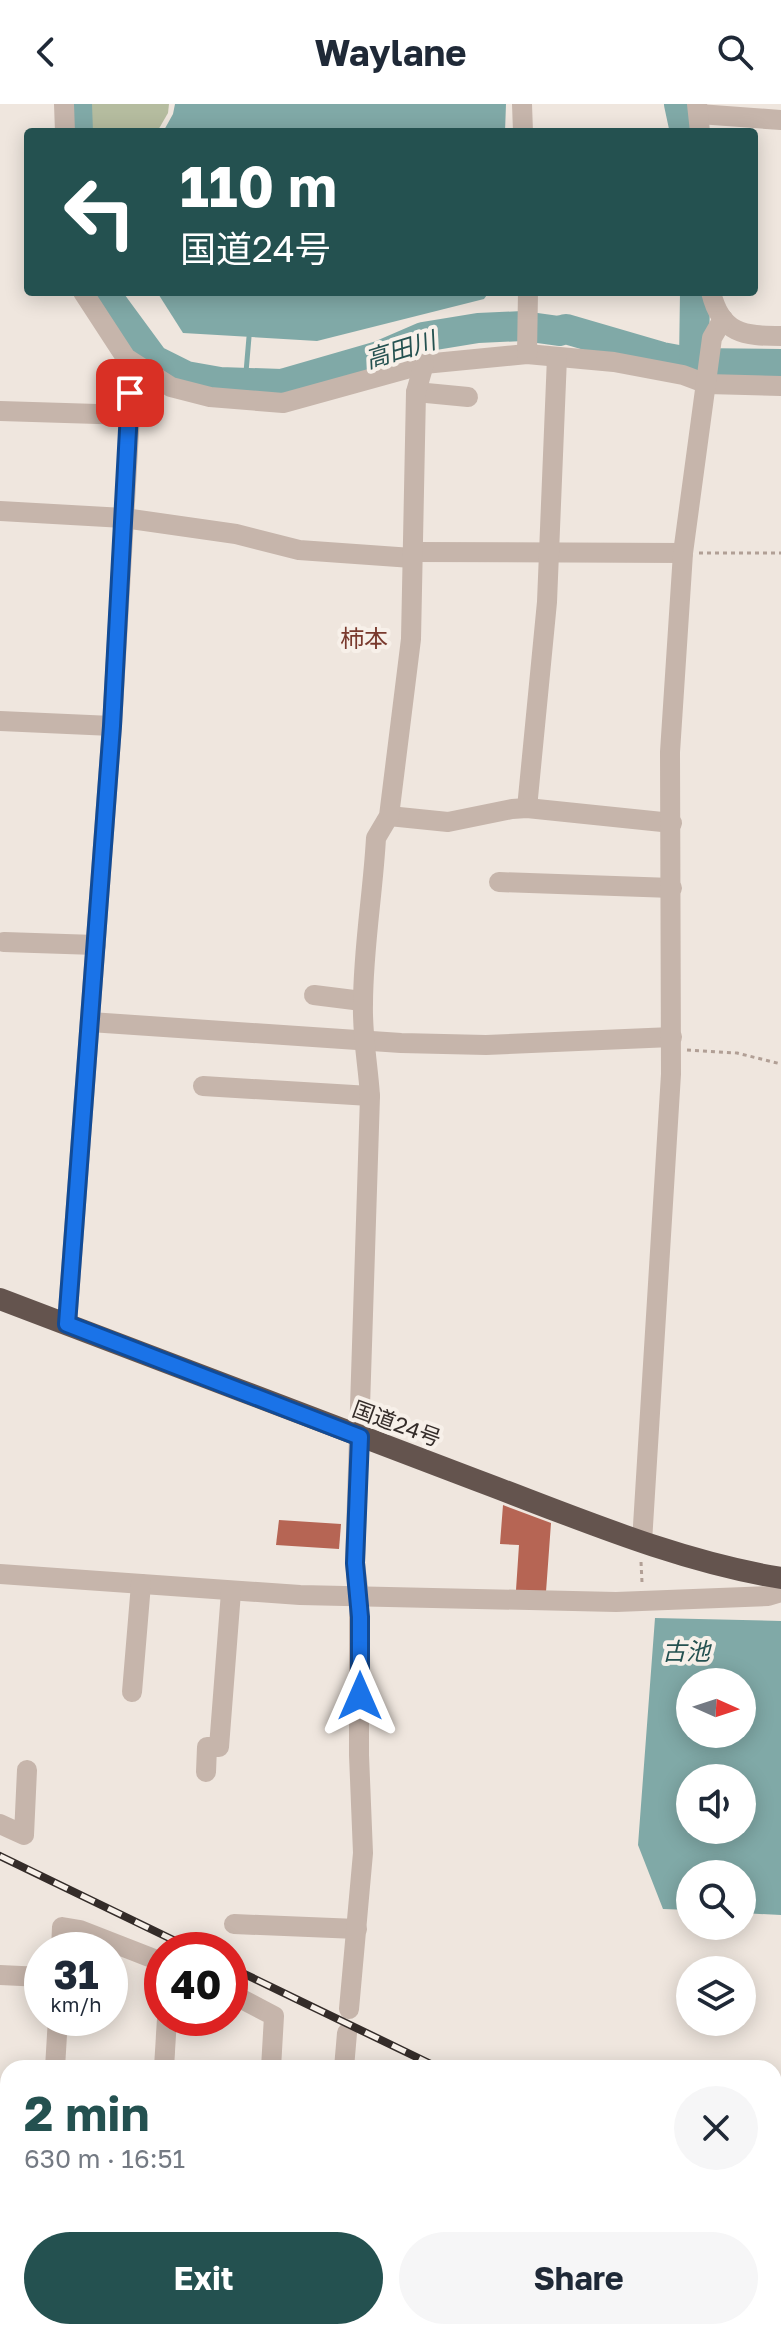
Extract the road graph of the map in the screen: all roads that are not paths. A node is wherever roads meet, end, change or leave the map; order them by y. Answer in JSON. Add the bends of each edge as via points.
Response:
{"nodes":[{"id":1,"x":64,"y":104,"type":"edge"},
{"id":2,"x":522,"y":104,"type":"edge"},
{"id":3,"x":698,"y":117,"type":"edge"},
{"id":4,"x":781,"y":120,"type":"edge"},
{"id":5,"x":65,"y":128,"type":"edge"},
{"id":6,"x":523,"y":128,"type":"edge"},
{"id":7,"x":86,"y":296,"type":"edge"},
{"id":8,"x":528,"y":296,"type":"edge"},
{"id":9,"x":713,"y":296,"type":"edge"},
{"id":10,"x":723,"y":319,"type":"junction"},
{"id":11,"x":781,"y":336,"type":"edge"},
{"id":12,"x":527,"y":354,"type":"junction"},
{"id":13,"x":557,"y":357,"type":"junction"},
{"id":14,"x":126,"y":358,"type":"junction"},
{"id":15,"x":424,"y":364,"type":"junction"},
{"id":16,"x":707,"y":384,"type":"junction"},
{"id":17,"x":781,"y":386,"type":"edge"},
{"id":18,"x":416,"y":392,"type":"junction"},
{"id":19,"x":468,"y":397,"type":"dead end"},
{"id":20,"x":0,"y":411,"type":"edge"},
{"id":21,"x":130,"y":415,"type":"junction"},
{"id":22,"x":0,"y":511,"type":"edge"},
{"id":23,"x":124,"y":518,"type":"junction"},
{"id":24,"x":548,"y":551,"type":"junction"},
{"id":25,"x":683,"y":553,"type":"junction"},
{"id":26,"x":412,"y":555,"type":"junction"},
{"id":27,"x":0,"y":721,"type":"edge"},
{"id":28,"x":112,"y":726,"type":"junction"},
{"id":29,"x":527,"y":808,"type":"junction"},
{"id":30,"x":389,"y":816,"type":"junction"},
{"id":31,"x":672,"y":823,"type":"junction"},
{"id":32,"x":499,"y":882,"type":"dead end"},
{"id":33,"x":672,"y":888,"type":"junction"},
{"id":34,"x":4,"y":942,"type":"dead end"},
{"id":35,"x":96,"y":945,"type":"junction"},
{"id":36,"x":314,"y":995,"type":"dead end"},
{"id":37,"x":362,"y":1001,"type":"junction"},
{"id":38,"x":90,"y":1022,"type":"junction"},
{"id":39,"x":363,"y":1039,"type":"junction"},
{"id":40,"x":672,"y":1043,"type":"junction"},
{"id":41,"x":203,"y":1086,"type":"dead end"},
{"id":42,"x":370,"y":1096,"type":"junction"},
{"id":43,"x":0,"y":1299,"type":"edge"},
{"id":44,"x":67,"y":1324,"type":"junction"},
{"id":45,"x":360,"y":1437,"type":"junction"},
{"id":46,"x":642,"y":1542,"type":"junction"},
{"id":47,"x":0,"y":1574,"type":"edge"},
{"id":48,"x":781,"y":1578,"type":"edge"},
{"id":49,"x":141,"y":1584,"type":"junction"},
{"id":50,"x":231,"y":1592,"type":"junction"},
{"id":51,"x":781,"y":1592,"type":"edge"},
{"id":52,"x":359,"y":1597,"type":"junction"},
{"id":53,"x":132,"y":1692,"type":"dead end"},
{"id":54,"x":27,"y":1770,"type":"dead end"},
{"id":55,"x":206,"y":1772,"type":"dead end"},
{"id":56,"x":0,"y":1824,"type":"edge"},
{"id":57,"x":234,"y":1924,"type":"dead end"},
{"id":58,"x":357,"y":1929,"type":"junction"},
{"id":59,"x":62,"y":1932,"type":"edge"},
{"id":60,"x":85,"y":1932,"type":"edge"},
{"id":61,"x":0,"y":1975,"type":"edge"},
{"id":62,"x":24,"y":1976,"type":"edge"},
{"id":63,"x":248,"y":2002,"type":"edge"},
{"id":64,"x":349,"y":2009,"type":"dead end"},
{"id":65,"x":347,"y":2033,"type":"dead end"},
{"id":66,"x":57,"y":2036,"type":"edge"},
{"id":67,"x":166,"y":2036,"type":"edge"},
{"id":68,"x":55,"y":2060,"type":"edge"},
{"id":69,"x":164,"y":2060,"type":"edge"},
{"id":70,"x":271,"y":2060,"type":"edge"},
{"id":71,"x":345,"y":2060,"type":"edge"}],
"edges":[{"from":1,"to":5,"type":"street"},
{"from":2,"to":6,"type":"street"},
{"from":3,"to":4,"type":"street"},
{"from":7,"to":14,"type":"street"},
{"from":8,"to":12,"type":"street"},
{"from":9,"to":10,"type":"street"},
{"from":10,"to":11,"type":"street","via":[[741,333]]},
{"from":10,"to":16,"type":"street","via":[[712,338]]},
{"from":12,"to":13,"type":"street"},
{"from":12,"to":15,"type":"street"},
{"from":13,"to":16,"type":"street","via":[[614,362]]},
{"from":13,"to":24,"type":"street"},
{"from":14,"to":15,"type":"street","via":[[171,387],[210,397],[283,403]]},
{"from":14,"to":21,"type":"street"},
{"from":15,"to":18,"type":"street"},
{"from":16,"to":17,"type":"street"},
{"from":16,"to":25,"type":"street"},
{"from":18,"to":19,"type":"street"},
{"from":18,"to":26,"type":"street"},
{"from":20,"to":21,"type":"street"},
{"from":21,"to":23,"type":"street"},
{"from":22,"to":23,"type":"street"},
{"from":23,"to":26,"type":"street","via":[[236,534],[299,550]]},
{"from":23,"to":28,"type":"street"},
{"from":24,"to":25,"type":"street"},
{"from":24,"to":26,"type":"street"},
{"from":24,"to":29,"type":"street"},
{"from":25,"to":31,"type":"street","via":[[670,752]]},
{"from":26,"to":30,"type":"street","via":[[411,639]]},
{"from":27,"to":28,"type":"street"},
{"from":28,"to":35,"type":"street"},
{"from":29,"to":30,"type":"street","via":[[448,822]]},
{"from":29,"to":31,"type":"street"},
{"from":30,"to":37,"type":"street","via":[[376,838]]},
{"from":31,"to":33,"type":"street"},
{"from":32,"to":33,"type":"street"},
{"from":33,"to":40,"type":"street"},
{"from":34,"to":35,"type":"street"},
{"from":35,"to":38,"type":"street"},
{"from":36,"to":37,"type":"street"},
{"from":37,"to":39,"type":"street"},
{"from":38,"to":39,"type":"street"},
{"from":38,"to":44,"type":"street"},
{"from":39,"to":40,"type":"street","via":[[486,1045]]},
{"from":39,"to":42,"type":"street"},
{"from":40,"to":46,"type":"street"},
{"from":41,"to":42,"type":"street"},
{"from":42,"to":45,"type":"street"},
{"from":43,"to":44,"type":"highway","name":"国道24号"},
{"from":44,"to":45,"type":"highway","name":"国道24号"},
{"from":45,"to":46,"type":"highway","name":"国道24号"},
{"from":45,"to":52,"type":"street","via":[[355,1563]]},
{"from":46,"to":48,"type":"highway","name":"国道24号"},
{"from":47,"to":49,"type":"street"},
{"from":49,"to":50,"type":"street"},
{"from":49,"to":53,"type":"street"},
{"from":50,"to":52,"type":"street"},
{"from":50,"to":55,"type":"street","via":[[219,1747],[207,1747]]},
{"from":51,"to":52,"type":"street","via":[[616,1602]]},
{"from":52,"to":58,"type":"street","via":[[363,1853]]},
{"from":54,"to":56,"type":"street","via":[[24,1835]]},
{"from":57,"to":58,"type":"street"},
{"from":58,"to":64,"type":"street"},
{"from":59,"to":60,"type":"street","via":[[62,1927]]},
{"from":61,"to":62,"type":"street"},
{"from":63,"to":70,"type":"street","via":[[274,2016]]},
{"from":65,"to":71,"type":"street"},
{"from":66,"to":68,"type":"street"},
{"from":67,"to":69,"type":"street"}]}
